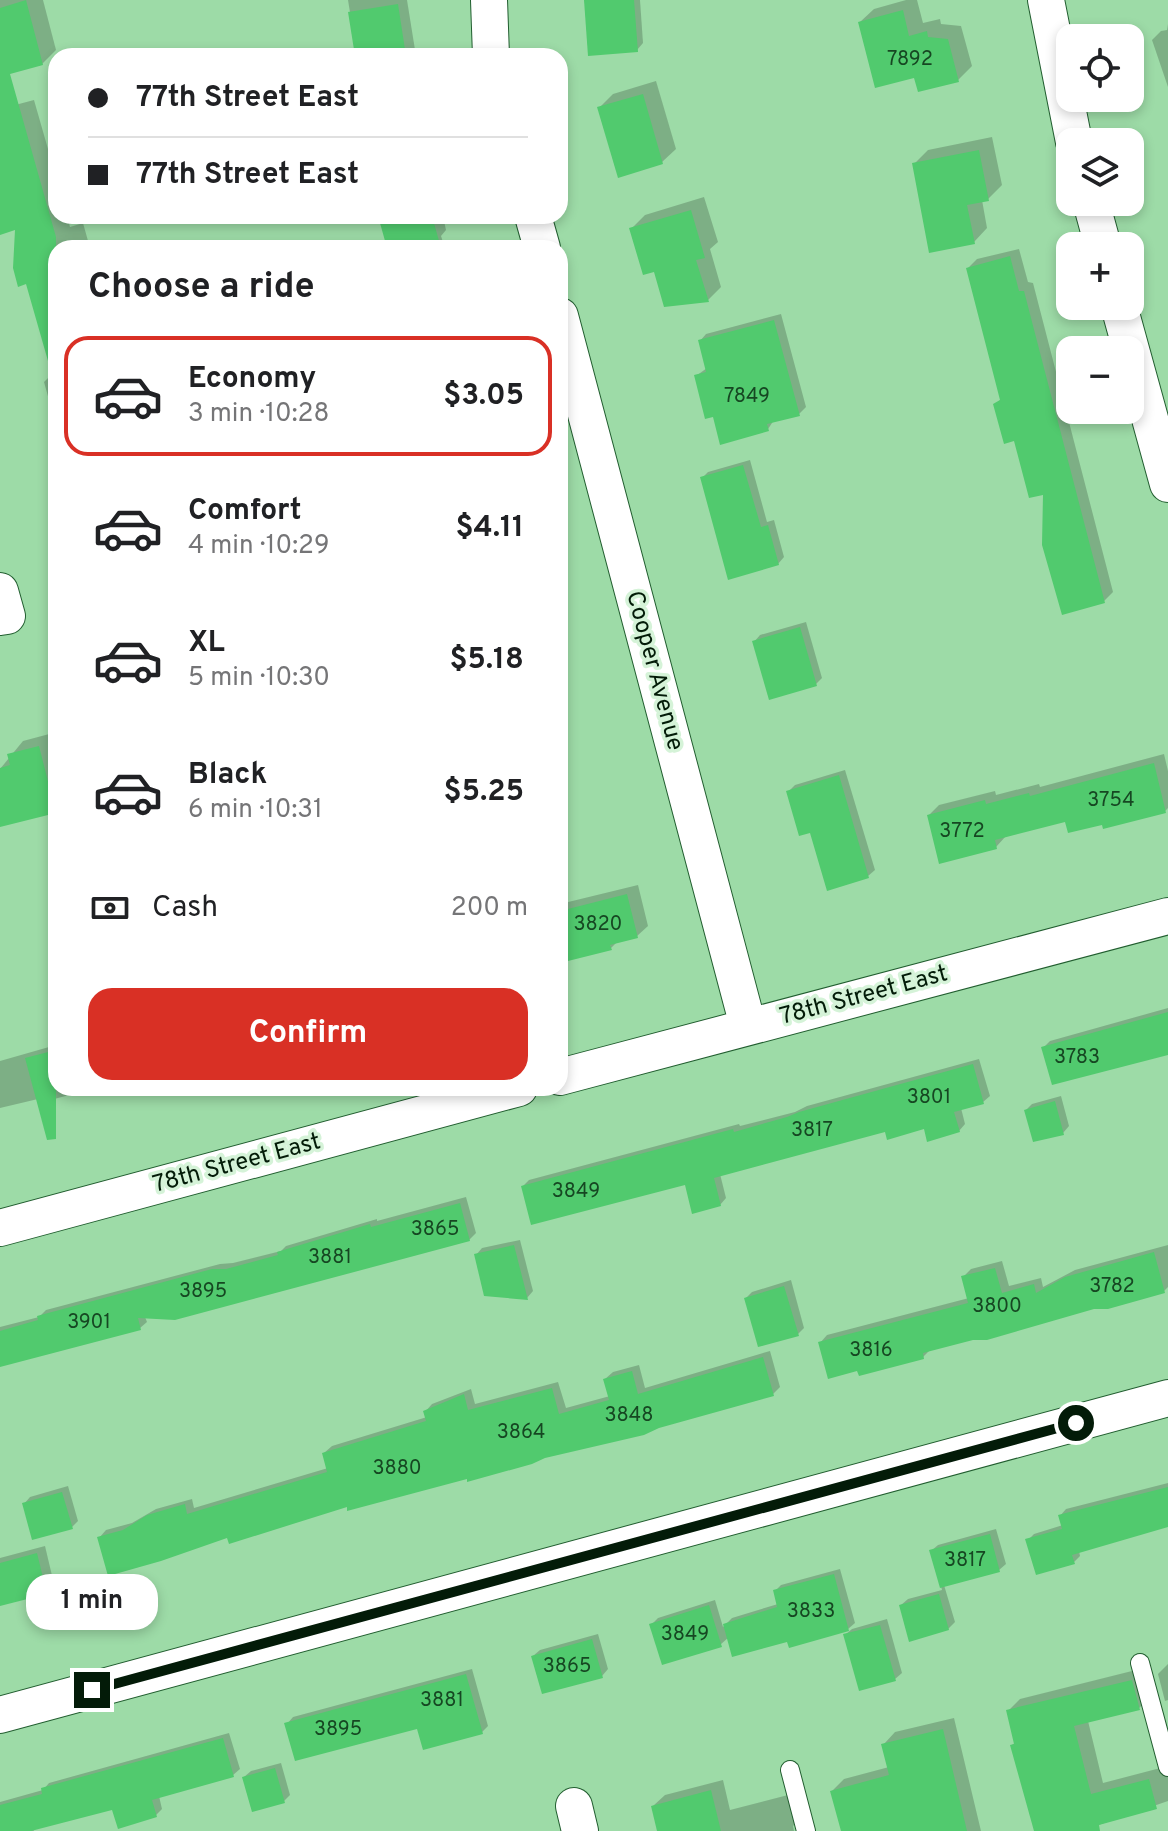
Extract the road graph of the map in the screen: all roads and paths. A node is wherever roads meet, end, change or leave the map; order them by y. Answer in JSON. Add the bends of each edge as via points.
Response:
{"nodes":[{"id":1,"x":489,"y":0,"type":"edge"},
{"id":2,"x":1046,"y":0,"type":"edge"},
{"id":3,"x":491,"y":48,"type":"edge"},
{"id":4,"x":1071,"y":128,"type":"edge"},
{"id":5,"x":1123,"y":320,"type":"edge"},
{"id":6,"x":568,"y":346,"type":"edge"},
{"id":7,"x":1168,"y":484,"type":"edge"},
{"id":8,"x":0,"y":591,"type":"edge"},
{"id":9,"x":0,"y":617,"type":"edge"},
{"id":10,"x":1168,"y":916,"type":"edge"},
{"id":11,"x":748,"y":1026,"type":"junction"},
{"id":12,"x":568,"y":1075,"type":"edge"},
{"id":13,"x":489,"y":1096,"type":"edge"},
{"id":14,"x":0,"y":1228,"type":"edge"},
{"id":15,"x":1168,"y":1398,"type":"edge"},
{"id":16,"x":1140,"y":1663,"type":"dead end"},
{"id":17,"x":0,"y":1715,"type":"edge"},
{"id":18,"x":1168,"y":1767,"type":"edge"},
{"id":19,"x":790,"y":1770,"type":"dead end"},
{"id":20,"x":806,"y":1831,"type":"edge"}],
"edges":[{"from":1,"to":3,"type":"street"},
{"from":2,"to":4,"type":"street"},
{"from":5,"to":7,"type":"street"},
{"from":6,"to":11,"type":"street","name":"Cooper Avenue"},
{"from":8,"to":9,"type":"street","via":[[7,616]]},
{"from":10,"to":11,"type":"street","name":"78th Street East"},
{"from":11,"to":12,"type":"street","name":"78th Street East"},
{"from":13,"to":14,"type":"street","name":"78th Street East"},
{"from":15,"to":17,"type":"street"},
{"from":16,"to":18,"type":"lane"},
{"from":19,"to":20,"type":"lane"}]}
